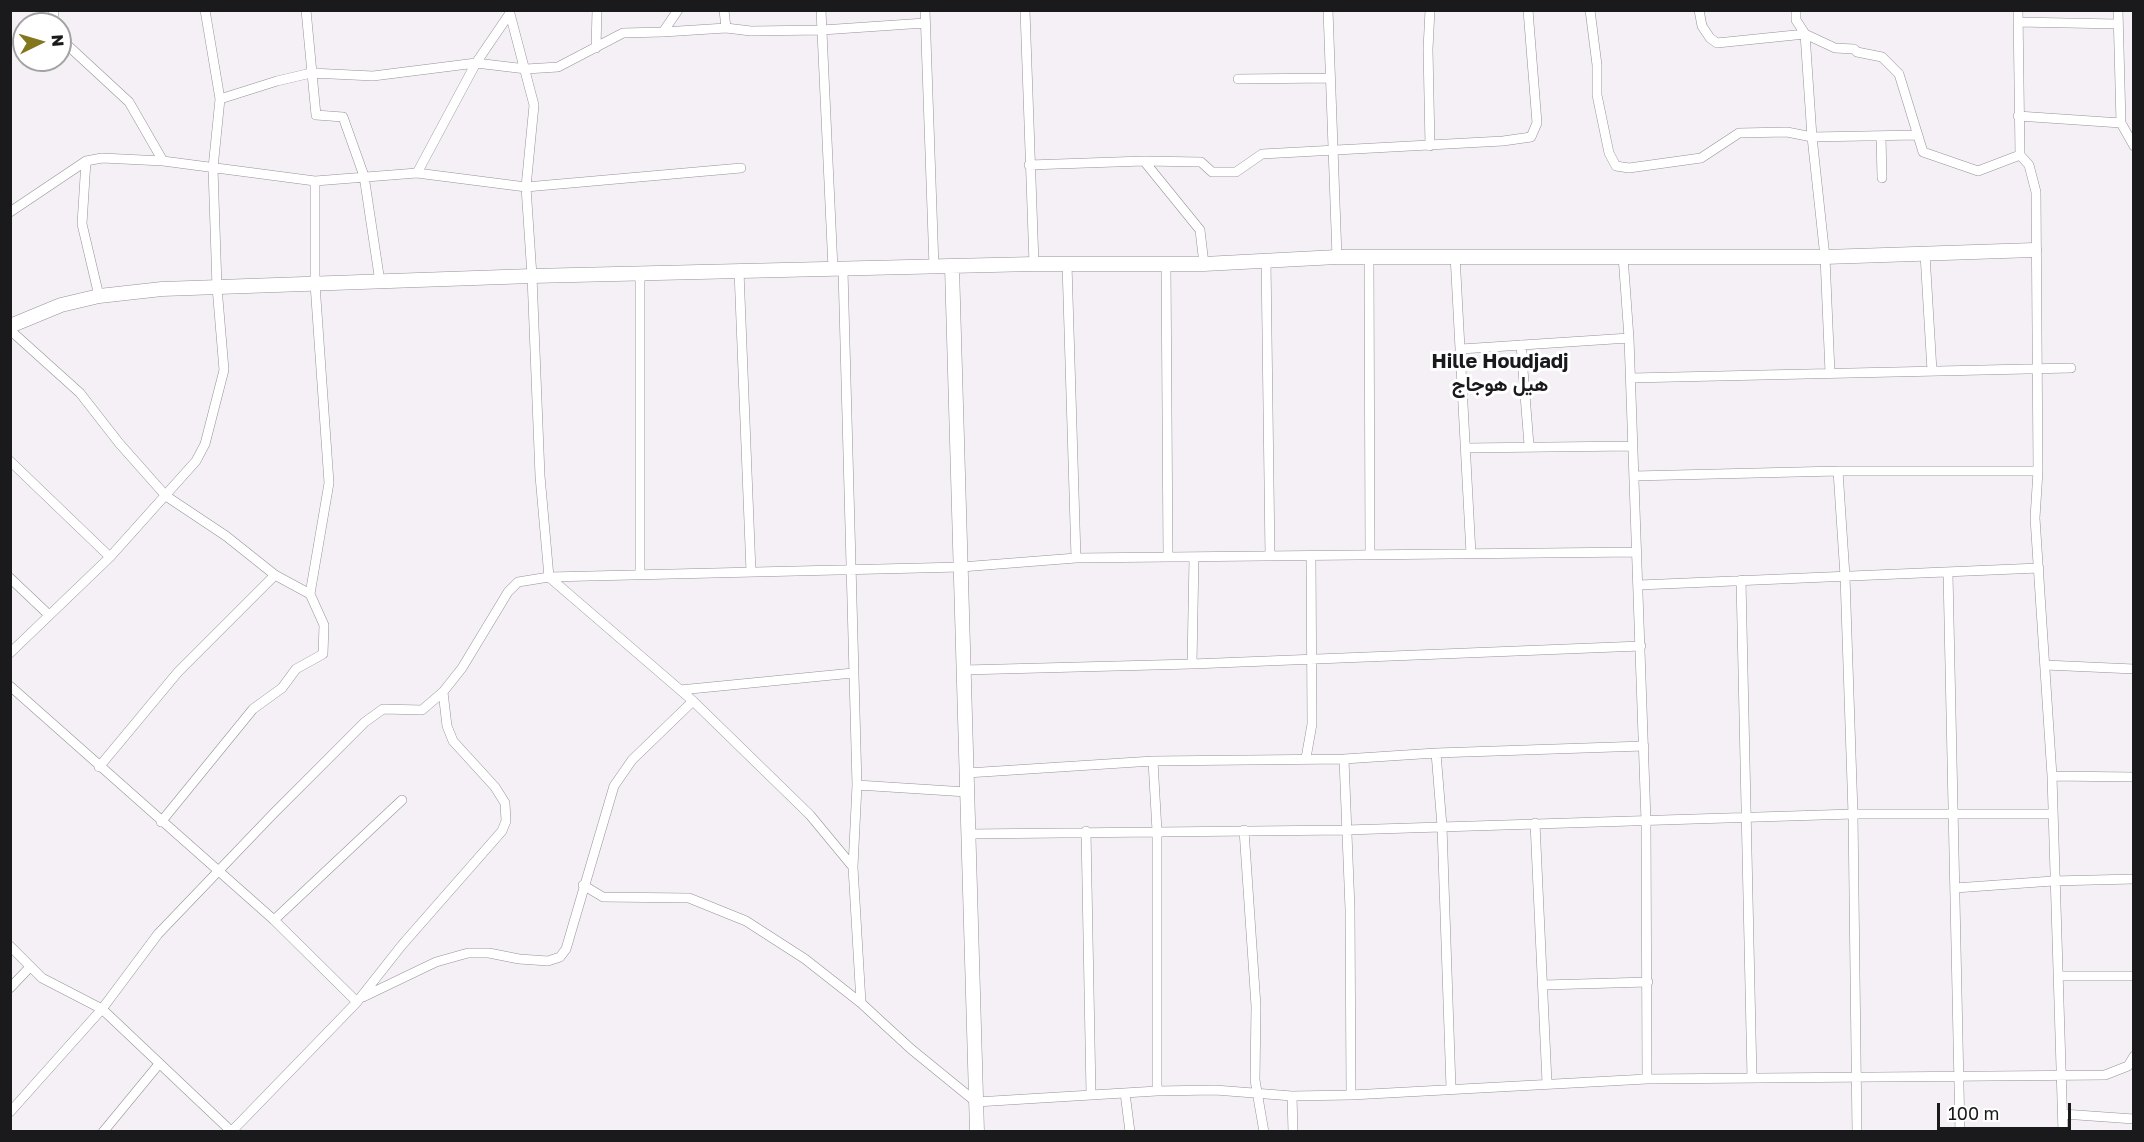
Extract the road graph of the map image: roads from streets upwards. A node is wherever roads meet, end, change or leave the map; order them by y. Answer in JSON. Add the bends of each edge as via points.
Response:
{"nodes":[{"id":1,"x":205,"y":10,"type":"edge"},
{"id":2,"x":306,"y":10,"type":"edge"},
{"id":3,"x":597,"y":10,"type":"edge"},
{"id":4,"x":678,"y":10,"type":"edge"},
{"id":5,"x":724,"y":10,"type":"edge"},
{"id":6,"x":821,"y":10,"type":"edge"},
{"id":7,"x":925,"y":10,"type":"edge"},
{"id":8,"x":1025,"y":10,"type":"edge"},
{"id":9,"x":1328,"y":10,"type":"edge"},
{"id":10,"x":1430,"y":10,"type":"edge"},
{"id":11,"x":1528,"y":10,"type":"edge"},
{"id":12,"x":1590,"y":10,"type":"edge"},
{"id":13,"x":1698,"y":10,"type":"edge"},
{"id":14,"x":1796,"y":10,"type":"edge"},
{"id":15,"x":2018,"y":10,"type":"edge"},
{"id":16,"x":2118,"y":10,"type":"edge"},
{"id":17,"x":509,"y":13,"type":"edge"},
{"id":18,"x":2018,"y":22,"type":"junction"},
{"id":19,"x":925,"y":24,"type":"junction"},
{"id":20,"x":2117,"y":24,"type":"junction"},
{"id":21,"x":726,"y":28,"type":"junction"},
{"id":22,"x":822,"y":30,"type":"junction"},
{"id":23,"x":663,"y":32,"type":"junction"},
{"id":24,"x":1805,"y":34,"type":"junction"},
{"id":25,"x":72,"y":48,"type":"edge"},
{"id":26,"x":597,"y":48,"type":"junction"},
{"id":27,"x":476,"y":63,"type":"junction"},
{"id":28,"x":526,"y":69,"type":"junction"},
{"id":29,"x":311,"y":73,"type":"junction"},
{"id":30,"x":1330,"y":78,"type":"junction"},
{"id":31,"x":1238,"y":79,"type":"dead end"},
{"id":32,"x":220,"y":99,"type":"junction"},
{"id":33,"x":2018,"y":116,"type":"junction"},
{"id":34,"x":2121,"y":123,"type":"junction"},
{"id":35,"x":1916,"y":135,"type":"junction"},
{"id":36,"x":1881,"y":136,"type":"junction"},
{"id":37,"x":1812,"y":137,"type":"junction"},
{"id":38,"x":1430,"y":146,"type":"junction"},
{"id":39,"x":2133,"y":146,"type":"edge"},
{"id":40,"x":1332,"y":152,"type":"junction"},
{"id":41,"x":2020,"y":155,"type":"junction"},
{"id":42,"x":86,"y":161,"type":"junction"},
{"id":43,"x":163,"y":161,"type":"junction"},
{"id":44,"x":1144,"y":161,"type":"junction"},
{"id":45,"x":1029,"y":165,"type":"junction"},
{"id":46,"x":213,"y":168,"type":"junction"},
{"id":47,"x":741,"y":168,"type":"dead end"},
{"id":48,"x":417,"y":173,"type":"junction"},
{"id":49,"x":364,"y":176,"type":"junction"},
{"id":50,"x":1882,"y":178,"type":"dead end"},
{"id":51,"x":315,"y":181,"type":"junction"},
{"id":52,"x":526,"y":187,"type":"junction"},
{"id":53,"x":10,"y":212,"type":"edge"},
{"id":54,"x":2034,"y":250,"type":"junction"},
{"id":55,"x":1925,"y":254,"type":"junction"},
{"id":56,"x":1455,"y":255,"type":"junction"},
{"id":57,"x":1623,"y":256,"type":"junction"},
{"id":58,"x":1336,"y":257,"type":"junction"},
{"id":59,"x":1369,"y":257,"type":"junction"},
{"id":60,"x":1825,"y":257,"type":"junction"},
{"id":61,"x":1266,"y":260,"type":"junction"},
{"id":62,"x":1034,"y":264,"type":"junction"},
{"id":63,"x":1066,"y":264,"type":"junction"},
{"id":64,"x":1166,"y":264,"type":"junction"},
{"id":65,"x":1204,"y":264,"type":"junction"},
{"id":66,"x":934,"y":267,"type":"junction"},
{"id":67,"x":952,"y":267,"type":"junction"},
{"id":68,"x":838,"y":269,"type":"junction"},
{"id":69,"x":739,"y":271,"type":"junction"},
{"id":70,"x":640,"y":273,"type":"junction"},
{"id":71,"x":532,"y":276,"type":"junction"},
{"id":72,"x":380,"y":282,"type":"junction"},
{"id":73,"x":315,"y":284,"type":"junction"},
{"id":74,"x":217,"y":287,"type":"junction"},
{"id":75,"x":99,"y":296,"type":"junction"},
{"id":76,"x":10,"y":328,"type":"edge"},
{"id":77,"x":1629,"y":338,"type":"junction"},
{"id":78,"x":1521,"y":345,"type":"junction"},
{"id":79,"x":1461,"y":349,"type":"junction"},
{"id":80,"x":2071,"y":368,"type":"dead end"},
{"id":81,"x":2036,"y":369,"type":"junction"},
{"id":82,"x":1932,"y":371,"type":"junction"},
{"id":83,"x":1830,"y":373,"type":"junction"},
{"id":84,"x":1631,"y":378,"type":"junction"},
{"id":85,"x":1529,"y":445,"type":"junction"},
{"id":86,"x":1632,"y":446,"type":"junction"},
{"id":87,"x":1466,"y":448,"type":"junction"},
{"id":88,"x":10,"y":461,"type":"edge"},
{"id":89,"x":1838,"y":471,"type":"junction"},
{"id":90,"x":2038,"y":471,"type":"junction"},
{"id":91,"x":1635,"y":476,"type":"junction"},
{"id":92,"x":166,"y":496,"type":"junction"},
{"id":93,"x":1637,"y":552,"type":"junction"},
{"id":94,"x":1471,"y":554,"type":"junction"},
{"id":95,"x":1370,"y":555,"type":"junction"},
{"id":96,"x":1270,"y":556,"type":"junction"},
{"id":97,"x":110,"y":557,"type":"junction"},
{"id":98,"x":1168,"y":557,"type":"junction"},
{"id":99,"x":1194,"y":557,"type":"junction"},
{"id":100,"x":1311,"y":557,"type":"junction"},
{"id":101,"x":1076,"y":558,"type":"junction"},
{"id":102,"x":961,"y":567,"type":"junction"},
{"id":103,"x":2039,"y":568,"type":"junction"},
{"id":104,"x":850,"y":570,"type":"junction"},
{"id":105,"x":751,"y":572,"type":"junction"},
{"id":106,"x":1948,"y":573,"type":"junction"},
{"id":107,"x":640,"y":574,"type":"junction"},
{"id":108,"x":275,"y":575,"type":"junction"},
{"id":109,"x":1845,"y":576,"type":"junction"},
{"id":110,"x":549,"y":577,"type":"junction"},
{"id":111,"x":10,"y":578,"type":"edge"},
{"id":112,"x":1741,"y":580,"type":"junction"},
{"id":113,"x":1639,"y":585,"type":"junction"},
{"id":114,"x":310,"y":594,"type":"junction"},
{"id":115,"x":49,"y":615,"type":"junction"},
{"id":116,"x":1641,"y":646,"type":"junction"},
{"id":117,"x":10,"y":653,"type":"edge"},
{"id":118,"x":1310,"y":658,"type":"junction"},
{"id":119,"x":1192,"y":664,"type":"junction"},
{"id":120,"x":2045,"y":665,"type":"junction"},
{"id":121,"x":2133,"y":669,"type":"edge"},
{"id":122,"x":964,"y":670,"type":"junction"},
{"id":123,"x":853,"y":673,"type":"junction"},
{"id":124,"x":10,"y":686,"type":"edge"},
{"id":125,"x":680,"y":690,"type":"junction"},
{"id":126,"x":443,"y":692,"type":"junction"},
{"id":127,"x":693,"y":701,"type":"junction"},
{"id":128,"x":1644,"y":746,"type":"junction"},
{"id":129,"x":1436,"y":753,"type":"junction"},
{"id":130,"x":1306,"y":758,"type":"junction"},
{"id":131,"x":1344,"y":759,"type":"junction"},
{"id":132,"x":1153,"y":761,"type":"junction"},
{"id":133,"x":99,"y":767,"type":"junction"},
{"id":134,"x":967,"y":773,"type":"junction"},
{"id":135,"x":2052,"y":776,"type":"junction"},
{"id":136,"x":2133,"y":777,"type":"edge"},
{"id":137,"x":857,"y":785,"type":"junction"},
{"id":138,"x":967,"y":792,"type":"junction"},
{"id":139,"x":402,"y":800,"type":"dead end"},
{"id":140,"x":1853,"y":814,"type":"junction"},
{"id":141,"x":1951,"y":814,"type":"junction"},
{"id":142,"x":2052,"y":814,"type":"junction"},
{"id":143,"x":1746,"y":818,"type":"junction"},
{"id":144,"x":1646,"y":821,"type":"junction"},
{"id":145,"x":161,"y":822,"type":"junction"},
{"id":146,"x":1535,"y":823,"type":"junction"},
{"id":147,"x":1442,"y":826,"type":"junction"},
{"id":148,"x":1244,"y":830,"type":"junction"},
{"id":149,"x":1346,"y":830,"type":"junction"},
{"id":150,"x":1086,"y":831,"type":"junction"},
{"id":151,"x":1157,"y":831,"type":"junction"},
{"id":152,"x":968,"y":834,"type":"junction"},
{"id":153,"x":853,"y":867,"type":"junction"},
{"id":154,"x":217,"y":872,"type":"junction"},
{"id":155,"x":2133,"y":879,"type":"edge"},
{"id":156,"x":2053,"y":881,"type":"junction"},
{"id":157,"x":583,"y":885,"type":"junction"},
{"id":158,"x":1955,"y":888,"type":"junction"},
{"id":159,"x":274,"y":920,"type":"junction"},
{"id":160,"x":10,"y":946,"type":"edge"},
{"id":161,"x":30,"y":967,"type":"junction"},
{"id":162,"x":2058,"y":976,"type":"junction"},
{"id":163,"x":2133,"y":976,"type":"edge"},
{"id":164,"x":1648,"y":982,"type":"junction"},
{"id":165,"x":1544,"y":985,"type":"junction"},
{"id":166,"x":10,"y":988,"type":"edge"},
{"id":167,"x":359,"y":1000,"type":"junction"},
{"id":168,"x":861,"y":1003,"type":"junction"},
{"id":169,"x":102,"y":1009,"type":"junction"},
{"id":170,"x":2133,"y":1056,"type":"edge"},
{"id":171,"x":159,"y":1064,"type":"junction"},
{"id":172,"x":1957,"y":1075,"type":"junction"},
{"id":173,"x":2063,"y":1075,"type":"junction"},
{"id":174,"x":1855,"y":1077,"type":"junction"},
{"id":175,"x":1647,"y":1078,"type":"junction"},
{"id":176,"x":1752,"y":1078,"type":"junction"},
{"id":177,"x":1547,"y":1083,"type":"junction"},
{"id":178,"x":1451,"y":1088,"type":"junction"},
{"id":179,"x":1156,"y":1091,"type":"junction"},
{"id":180,"x":1125,"y":1093,"type":"junction"},
{"id":181,"x":1091,"y":1094,"type":"junction"},
{"id":182,"x":1258,"y":1094,"type":"junction"},
{"id":183,"x":1351,"y":1095,"type":"junction"},
{"id":184,"x":1292,"y":1096,"type":"junction"},
{"id":185,"x":976,"y":1102,"type":"junction"},
{"id":186,"x":10,"y":1112,"type":"edge"},
{"id":187,"x":2063,"y":1114,"type":"junction"},
{"id":188,"x":2133,"y":1119,"type":"edge"},
{"id":189,"x":103,"y":1131,"type":"edge"},
{"id":190,"x":231,"y":1131,"type":"edge"},
{"id":191,"x":977,"y":1131,"type":"edge"},
{"id":192,"x":1130,"y":1131,"type":"edge"},
{"id":193,"x":1264,"y":1131,"type":"edge"},
{"id":194,"x":1293,"y":1131,"type":"edge"},
{"id":195,"x":1857,"y":1131,"type":"edge"},
{"id":196,"x":1960,"y":1131,"type":"edge"},
{"id":197,"x":2063,"y":1131,"type":"edge"}],
"edges":[{"from":1,"to":32,"type":"street"},
{"from":2,"to":29,"type":"street"},
{"from":3,"to":26,"type":"street"},
{"from":4,"to":23,"type":"street"},
{"from":5,"to":21,"type":"street"},
{"from":6,"to":22,"type":"street"},
{"from":7,"to":19,"type":"street"},
{"from":8,"to":45,"type":"street"},
{"from":9,"to":30,"type":"street"},
{"from":10,"to":38,"type":"street"},
{"from":11,"to":38,"type":"street","via":[[1537,123],[1531,137]]},
{"from":12,"to":37,"type":"street","via":[[1597,95],[1609,153],[1616,166],[1629,168],[1701,158],[1739,133],[1787,132]]},
{"from":13,"to":24,"type":"street","via":[[1702,27],[1718,43]]},
{"from":14,"to":24,"type":"street","via":[[1796,20]]},
{"from":15,"to":18,"type":"street"},
{"from":16,"to":20,"type":"street"},
{"from":17,"to":27,"type":"street"},
{"from":17,"to":28,"type":"street"},
{"from":18,"to":20,"type":"street"},
{"from":18,"to":33,"type":"street"},
{"from":19,"to":22,"type":"street"},
{"from":19,"to":66,"type":"street"},
{"from":20,"to":34,"type":"street"},
{"from":21,"to":22,"type":"street"},
{"from":21,"to":23,"type":"street"},
{"from":22,"to":68,"type":"street"},
{"from":23,"to":26,"type":"street","via":[[624,33]]},
{"from":24,"to":35,"type":"street","via":[[1835,48],[1882,57],[1899,74]]},
{"from":24,"to":37,"type":"street"},
{"from":25,"to":43,"type":"street","via":[[129,102]]},
{"from":26,"to":28,"type":"street","via":[[568,64]]},
{"from":27,"to":28,"type":"street"},
{"from":27,"to":29,"type":"street","via":[[373,76]]},
{"from":27,"to":48,"type":"street"},
{"from":28,"to":52,"type":"street","via":[[534,105]]},
{"from":29,"to":32,"type":"street"},
{"from":29,"to":49,"type":"street","via":[[316,115],[343,117]]},
{"from":30,"to":31,"type":"street"},
{"from":30,"to":40,"type":"street"},
{"from":32,"to":46,"type":"street"},
{"from":33,"to":34,"type":"street"},
{"from":33,"to":41,"type":"street"},
{"from":34,"to":39,"type":"street"},
{"from":35,"to":36,"type":"street"},
{"from":35,"to":41,"type":"street","via":[[1923,152],[1978,171]]},
{"from":36,"to":37,"type":"street"},
{"from":36,"to":50,"type":"street"},
{"from":37,"to":60,"type":"street"},
{"from":38,"to":40,"type":"street"},
{"from":40,"to":44,"type":"street","via":[[1262,154],[1236,172],[1212,172],[1201,162]]},
{"from":40,"to":58,"type":"street"},
{"from":41,"to":54,"type":"street","via":[[2029,165],[2036,192]]},
{"from":42,"to":43,"type":"street"},
{"from":42,"to":53,"type":"street"},
{"from":42,"to":75,"type":"street","via":[[82,224]]},
{"from":43,"to":46,"type":"street"},
{"from":44,"to":45,"type":"street"},
{"from":44,"to":65,"type":"street","via":[[1200,230]]},
{"from":45,"to":62,"type":"street"},
{"from":46,"to":51,"type":"street"},
{"from":46,"to":74,"type":"street"},
{"from":47,"to":52,"type":"street"},
{"from":48,"to":49,"type":"street"},
{"from":48,"to":52,"type":"street"},
{"from":49,"to":51,"type":"street"},
{"from":49,"to":72,"type":"street"},
{"from":51,"to":73,"type":"street"},
{"from":52,"to":71,"type":"street"},
{"from":54,"to":55,"type":"street"},
{"from":54,"to":81,"type":"street"},
{"from":55,"to":60,"type":"street"},
{"from":55,"to":82,"type":"street"},
{"from":56,"to":57,"type":"street"},
{"from":56,"to":59,"type":"street"},
{"from":56,"to":79,"type":"street"},
{"from":57,"to":60,"type":"street"},
{"from":57,"to":77,"type":"street"},
{"from":58,"to":59,"type":"street"},
{"from":58,"to":61,"type":"street"},
{"from":59,"to":95,"type":"street"},
{"from":60,"to":83,"type":"street"},
{"from":61,"to":65,"type":"street"},
{"from":61,"to":96,"type":"street"},
{"from":62,"to":63,"type":"street"},
{"from":62,"to":67,"type":"street"},
{"from":63,"to":64,"type":"street"},
{"from":63,"to":101,"type":"street"},
{"from":64,"to":65,"type":"street"},
{"from":64,"to":98,"type":"street"},
{"from":66,"to":67,"type":"street"},
{"from":66,"to":68,"type":"street"},
{"from":67,"to":102,"type":"street"},
{"from":68,"to":69,"type":"street"},
{"from":68,"to":104,"type":"street"},
{"from":69,"to":70,"type":"street"},
{"from":69,"to":105,"type":"street"},
{"from":70,"to":71,"type":"street"},
{"from":70,"to":107,"type":"street"},
{"from":71,"to":72,"type":"street"},
{"from":71,"to":110,"type":"street","via":[[540,476]]},
{"from":72,"to":73,"type":"street"},
{"from":73,"to":74,"type":"street"},
{"from":73,"to":114,"type":"street","via":[[329,483]]},
{"from":74,"to":75,"type":"street"},
{"from":74,"to":92,"type":"street","via":[[223,353],[219,393],[205,444]]},
{"from":75,"to":76,"type":"street","via":[[61,305]]},
{"from":76,"to":92,"type":"street","via":[[80,393]]},
{"from":77,"to":78,"type":"street"},
{"from":77,"to":84,"type":"street"},
{"from":78,"to":79,"type":"street"},
{"from":78,"to":85,"type":"street"},
{"from":79,"to":87,"type":"street"},
{"from":80,"to":81,"type":"street"},
{"from":81,"to":82,"type":"street"},
{"from":81,"to":90,"type":"street"},
{"from":82,"to":83,"type":"street"},
{"from":83,"to":84,"type":"street"},
{"from":84,"to":86,"type":"street"},
{"from":85,"to":86,"type":"street"},
{"from":85,"to":87,"type":"street"},
{"from":86,"to":91,"type":"street"},
{"from":87,"to":94,"type":"street"},
{"from":88,"to":97,"type":"street"},
{"from":89,"to":90,"type":"street"},
{"from":89,"to":91,"type":"street"},
{"from":89,"to":109,"type":"street"},
{"from":90,"to":103,"type":"street","via":[[2035,518]]},
{"from":91,"to":93,"type":"street"},
{"from":92,"to":97,"type":"street"},
{"from":92,"to":108,"type":"street"},
{"from":93,"to":94,"type":"street"},
{"from":93,"to":113,"type":"street"},
{"from":94,"to":95,"type":"street"},
{"from":95,"to":100,"type":"street"},
{"from":96,"to":99,"type":"street"},
{"from":96,"to":100,"type":"street"},
{"from":97,"to":115,"type":"street"},
{"from":98,"to":99,"type":"street"},
{"from":98,"to":101,"type":"street"},
{"from":99,"to":119,"type":"street"},
{"from":100,"to":118,"type":"street"},
{"from":101,"to":102,"type":"street"},
{"from":102,"to":104,"type":"street"},
{"from":102,"to":122,"type":"street"},
{"from":103,"to":106,"type":"street"},
{"from":103,"to":120,"type":"street"},
{"from":104,"to":105,"type":"street"},
{"from":104,"to":123,"type":"street"},
{"from":105,"to":107,"type":"street"},
{"from":106,"to":109,"type":"street"},
{"from":106,"to":141,"type":"street"},
{"from":107,"to":110,"type":"street"},
{"from":108,"to":114,"type":"street"},
{"from":108,"to":133,"type":"street","via":[[178,672]]},
{"from":109,"to":112,"type":"street"},
{"from":109,"to":140,"type":"street"},
{"from":110,"to":125,"type":"street"},
{"from":110,"to":126,"type":"street","via":[[513,586]]},
{"from":111,"to":115,"type":"street"},
{"from":112,"to":113,"type":"street"},
{"from":112,"to":143,"type":"street"},
{"from":113,"to":116,"type":"street"},
{"from":114,"to":145,"type":"street","via":[[324,625],[323,654],[296,669],[282,688],[253,709]]},
{"from":115,"to":117,"type":"street"},
{"from":116,"to":118,"type":"street"},
{"from":116,"to":128,"type":"street"},
{"from":118,"to":119,"type":"street"},
{"from":118,"to":130,"type":"street","via":[[1312,724]]},
{"from":119,"to":122,"type":"street"},
{"from":120,"to":121,"type":"street"},
{"from":120,"to":135,"type":"street"},
{"from":122,"to":134,"type":"street"},
{"from":123,"to":125,"type":"street"},
{"from":123,"to":137,"type":"street"},
{"from":124,"to":133,"type":"street"},
{"from":125,"to":127,"type":"street"},
{"from":126,"to":154,"type":"street","via":[[422,710],[383,709],[373,714]]},
{"from":126,"to":167,"type":"street","via":[[453,741],[501,795],[506,821],[502,831]]},
{"from":127,"to":153,"type":"street","via":[[810,815]]},
{"from":127,"to":157,"type":"street","via":[[632,760],[614,786]]},
{"from":128,"to":129,"type":"street"},
{"from":128,"to":144,"type":"street"},
{"from":129,"to":131,"type":"street"},
{"from":129,"to":147,"type":"street"},
{"from":130,"to":131,"type":"street"},
{"from":130,"to":132,"type":"street"},
{"from":131,"to":149,"type":"street"},
{"from":132,"to":134,"type":"street"},
{"from":132,"to":151,"type":"street"},
{"from":133,"to":145,"type":"street"},
{"from":134,"to":138,"type":"street"},
{"from":135,"to":136,"type":"street"},
{"from":135,"to":142,"type":"street"},
{"from":137,"to":138,"type":"street"},
{"from":137,"to":153,"type":"street"},
{"from":138,"to":152,"type":"street"},
{"from":139,"to":159,"type":"street"},
{"from":140,"to":141,"type":"street"},
{"from":140,"to":143,"type":"street"},
{"from":140,"to":174,"type":"street"},
{"from":141,"to":142,"type":"street"},
{"from":141,"to":158,"type":"street"},
{"from":142,"to":156,"type":"street"},
{"from":143,"to":144,"type":"street"},
{"from":143,"to":176,"type":"street"},
{"from":144,"to":146,"type":"street"},
{"from":144,"to":164,"type":"street"},
{"from":145,"to":154,"type":"street"},
{"from":146,"to":147,"type":"street"},
{"from":146,"to":165,"type":"street"},
{"from":147,"to":149,"type":"street"},
{"from":147,"to":178,"type":"street"},
{"from":148,"to":149,"type":"street"},
{"from":148,"to":151,"type":"street"},
{"from":148,"to":182,"type":"street"},
{"from":149,"to":183,"type":"street"},
{"from":150,"to":151,"type":"street"},
{"from":150,"to":152,"type":"street"},
{"from":150,"to":181,"type":"street"},
{"from":151,"to":179,"type":"street"},
{"from":152,"to":185,"type":"street"},
{"from":153,"to":168,"type":"street"},
{"from":154,"to":159,"type":"street"},
{"from":154,"to":169,"type":"street","via":[[158,934]]},
{"from":155,"to":156,"type":"street"},
{"from":156,"to":158,"type":"street"},
{"from":156,"to":162,"type":"street"},
{"from":157,"to":167,"type":"street","via":[[566,949],[560,957],[548,961],[489,952],[468,953],[436,962]]},
{"from":157,"to":168,"type":"street","via":[[603,897],[689,898],[746,921],[805,959]]},
{"from":158,"to":172,"type":"street"},
{"from":159,"to":167,"type":"street"},
{"from":160,"to":161,"type":"street"},
{"from":161,"to":166,"type":"street"},
{"from":161,"to":169,"type":"street","via":[[42,978]]},
{"from":162,"to":163,"type":"street"},
{"from":162,"to":173,"type":"street"},
{"from":164,"to":165,"type":"street"},
{"from":164,"to":175,"type":"street"},
{"from":165,"to":177,"type":"street"},
{"from":167,"to":190,"type":"street"},
{"from":168,"to":185,"type":"street"},
{"from":169,"to":171,"type":"street"},
{"from":169,"to":186,"type":"street"},
{"from":170,"to":173,"type":"street","via":[[2128,1066],[2105,1075]]},
{"from":171,"to":189,"type":"street"},
{"from":171,"to":190,"type":"street"},
{"from":172,"to":173,"type":"street"},
{"from":172,"to":174,"type":"street"},
{"from":172,"to":196,"type":"street"},
{"from":173,"to":187,"type":"street"},
{"from":174,"to":176,"type":"street"},
{"from":174,"to":195,"type":"street"},
{"from":175,"to":176,"type":"street"},
{"from":175,"to":177,"type":"street"},
{"from":177,"to":178,"type":"street"},
{"from":178,"to":183,"type":"street"},
{"from":179,"to":180,"type":"street"},
{"from":179,"to":182,"type":"street"},
{"from":180,"to":181,"type":"street"},
{"from":180,"to":192,"type":"street"},
{"from":181,"to":185,"type":"street"},
{"from":182,"to":184,"type":"street"},
{"from":182,"to":193,"type":"street"},
{"from":183,"to":184,"type":"street"},
{"from":184,"to":194,"type":"street"},
{"from":185,"to":191,"type":"street"},
{"from":187,"to":188,"type":"street"},
{"from":187,"to":197,"type":"street"}]}
